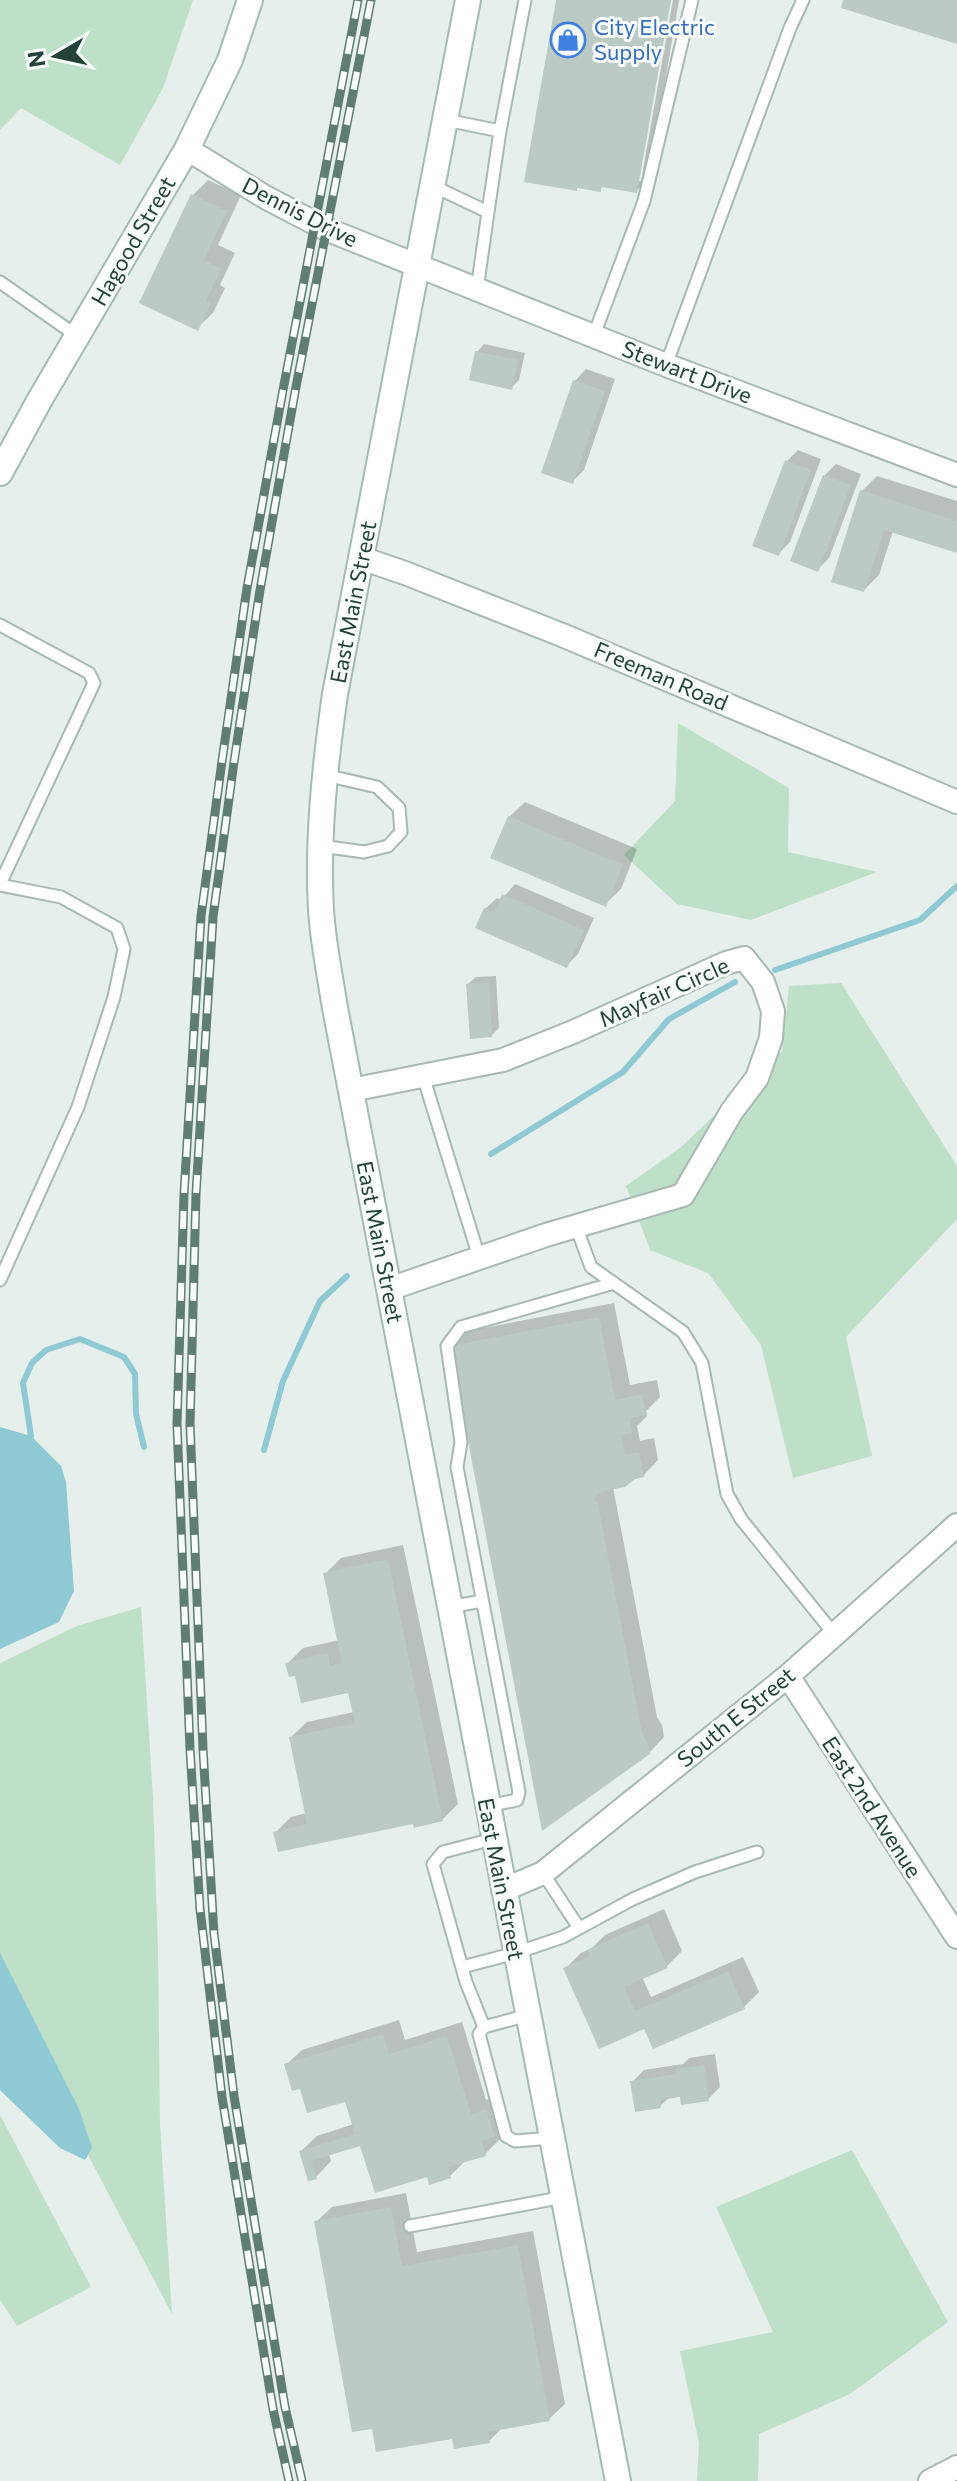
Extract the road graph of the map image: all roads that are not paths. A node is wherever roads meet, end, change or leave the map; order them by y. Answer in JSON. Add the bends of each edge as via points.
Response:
{"nodes":[{"id":1,"x":250,"y":0,"type":"edge"},
{"id":2,"x":468,"y":0,"type":"edge"},
{"id":3,"x":525,"y":0,"type":"edge"},
{"id":4,"x":692,"y":0,"type":"edge"},
{"id":5,"x":803,"y":0,"type":"edge"},
{"id":6,"x":446,"y":120,"type":"junction"},
{"id":7,"x":500,"y":131,"type":"junction"},
{"id":8,"x":187,"y":149,"type":"junction"},
{"id":9,"x":433,"y":186,"type":"junction"},
{"id":10,"x":488,"y":212,"type":"junction"},
{"id":11,"x":417,"y":266,"type":"junction"},
{"id":12,"x":0,"y":282,"type":"edge"},
{"id":13,"x":477,"y":290,"type":"junction"},
{"id":14,"x":594,"y":335,"type":"junction"},
{"id":15,"x":78,"y":336,"type":"junction"},
{"id":16,"x":666,"y":365,"type":"junction"},
{"id":17,"x":0,"y":473,"type":"edge"},
{"id":18,"x":957,"y":475,"type":"edge"},
{"id":19,"x":361,"y":558,"type":"junction"},
{"id":20,"x":0,"y":625,"type":"edge"},
{"id":21,"x":325,"y":775,"type":"junction"},
{"id":22,"x":957,"y":802,"type":"edge"},
{"id":23,"x":321,"y":846,"type":"junction"},
{"id":24,"x":0,"y":884,"type":"edge"},
{"id":25,"x":423,"y":1076,"type":"junction"},
{"id":26,"x":351,"y":1090,"type":"junction"},
{"id":27,"x":576,"y":1226,"type":"junction"},
{"id":28,"x":479,"y":1257,"type":"junction"},
{"id":29,"x":0,"y":1280,"type":"edge"},
{"id":30,"x":614,"y":1283,"type":"junction"},
{"id":31,"x":389,"y":1289,"type":"junction"},
{"id":32,"x":957,"y":1525,"type":"edge"},
{"id":33,"x":482,"y":1601,"type":"junction"},
{"id":34,"x":449,"y":1607,"type":"junction"},
{"id":35,"x":834,"y":1634,"type":"junction"},
{"id":36,"x":788,"y":1676,"type":"junction"},
{"id":37,"x":487,"y":1806,"type":"junction"},
{"id":38,"x":493,"y":1839,"type":"junction"},
{"id":39,"x":757,"y":1852,"type":"dead end"},
{"id":40,"x":543,"y":1873,"type":"junction"},
{"id":41,"x":503,"y":1890,"type":"junction"},
{"id":42,"x":579,"y":1928,"type":"junction"},
{"id":43,"x":957,"y":1937,"type":"edge"},
{"id":44,"x":516,"y":1953,"type":"junction"},
{"id":45,"x":462,"y":1967,"type":"junction"},
{"id":46,"x":528,"y":2015,"type":"junction"},
{"id":47,"x":484,"y":2027,"type":"junction"},
{"id":48,"x":552,"y":2138,"type":"junction"},
{"id":49,"x":564,"y":2197,"type":"junction"},
{"id":50,"x":410,"y":2226,"type":"dead end"},
{"id":51,"x":957,"y":2467,"type":"edge"},
{"id":52,"x":618,"y":2481,"type":"edge"},
{"id":53,"x":930,"y":2481,"type":"edge"}],
"edges":[{"from":1,"to":8,"type":"main road","name":"Hagood Street","via":[[230,60]]},
{"from":2,"to":6,"type":"main road","name":"East Main Street"},
{"from":3,"to":7,"type":"lane"},
{"from":4,"to":14,"type":"lane","via":[[644,201]]},
{"from":5,"to":16,"type":"lane"},
{"from":6,"to":7,"type":"lane"},
{"from":6,"to":9,"type":"main road","name":"East Main Street"},
{"from":7,"to":10,"type":"lane"},
{"from":8,"to":11,"type":"street","name":"Dennis Drive","via":[[314,223]]},
{"from":8,"to":15,"type":"main road","name":"Hagood Street"},
{"from":9,"to":10,"type":"lane"},
{"from":9,"to":11,"type":"main road","name":"East Main Street"},
{"from":10,"to":13,"type":"lane"},
{"from":11,"to":13,"type":"street","name":"Stewart Drive"},
{"from":11,"to":19,"type":"main road","name":"East Main Street"},
{"from":12,"to":15,"type":"lane"},
{"from":13,"to":14,"type":"street","name":"Stewart Drive"},
{"from":14,"to":16,"type":"street","name":"Stewart Drive"},
{"from":15,"to":17,"type":"main road","name":"Hagood Street"},
{"from":16,"to":18,"type":"street","name":"Stewart Drive"},
{"from":19,"to":21,"type":"main road","name":"East Main Street"},
{"from":19,"to":22,"type":"street","name":"Freeman Road","via":[[576,641]]},
{"from":20,"to":24,"type":"lane","via":[[89,673],[94,683]]},
{"from":21,"to":23,"type":"main road","name":"East Main Street"},
{"from":21,"to":23,"type":"lane","via":[[377,787],[399,808],[401,832],[388,846],[364,852]]},
{"from":23,"to":26,"type":"main road","name":"East Main Street","via":[[325,946]]},
{"from":24,"to":29,"type":"lane","via":[[61,897],[117,928],[124,949],[78,1107]]},
{"from":25,"to":26,"type":"street","name":"Mayfair Circle"},
{"from":25,"to":27,"type":"street","name":"Mayfair Circle","via":[[503,1060],[744,958],[763,982],[773,1011],[771,1038],[757,1078],[696,1176],[683,1195]]},
{"from":25,"to":28,"type":"lane"},
{"from":26,"to":31,"type":"main road","name":"East Main Street"},
{"from":27,"to":28,"type":"street","name":"Mayfair Circle"},
{"from":27,"to":30,"type":"lane","via":[[591,1267]]},
{"from":28,"to":31,"type":"street","name":"Mayfair Circle"},
{"from":30,"to":33,"type":"lane","via":[[461,1327],[447,1346],[461,1442],[457,1467]]},
{"from":30,"to":35,"type":"lane","via":[[683,1332],[702,1363],[727,1494],[741,1519]]},
{"from":31,"to":34,"type":"main road","name":"East Main Street"},
{"from":32,"to":35,"type":"street","name":"South E Street"},
{"from":33,"to":34,"type":"lane"},
{"from":33,"to":37,"type":"lane","via":[[519,1792],[517,1800]]},
{"from":34,"to":37,"type":"main road","name":"East Main Street"},
{"from":35,"to":36,"type":"street","name":"South E Street"},
{"from":36,"to":40,"type":"street","name":"South E Street"},
{"from":36,"to":43,"type":"street","name":"East 2nd Avenue"},
{"from":37,"to":38,"type":"main road","name":"East Main Street"},
{"from":38,"to":41,"type":"main road","name":"East Main Street"},
{"from":38,"to":45,"type":"lane","via":[[443,1852],[433,1864]]},
{"from":39,"to":42,"type":"lane","via":[[695,1872]]},
{"from":40,"to":41,"type":"street","name":"South E Street"},
{"from":40,"to":42,"type":"lane"},
{"from":41,"to":44,"type":"main road","name":"East Main Street"},
{"from":42,"to":44,"type":"lane"},
{"from":44,"to":45,"type":"lane"},
{"from":44,"to":46,"type":"main road","name":"East Main Street"},
{"from":45,"to":47,"type":"lane"},
{"from":46,"to":47,"type":"lane"},
{"from":46,"to":48,"type":"main road","name":"East Main Street"},
{"from":47,"to":48,"type":"lane","via":[[479,2034],[506,2136],[515,2141]]},
{"from":48,"to":49,"type":"main road","name":"East Main Street"},
{"from":49,"to":50,"type":"lane"},
{"from":49,"to":52,"type":"main road","name":"East Main Street"},
{"from":51,"to":53,"type":"street"}]}
